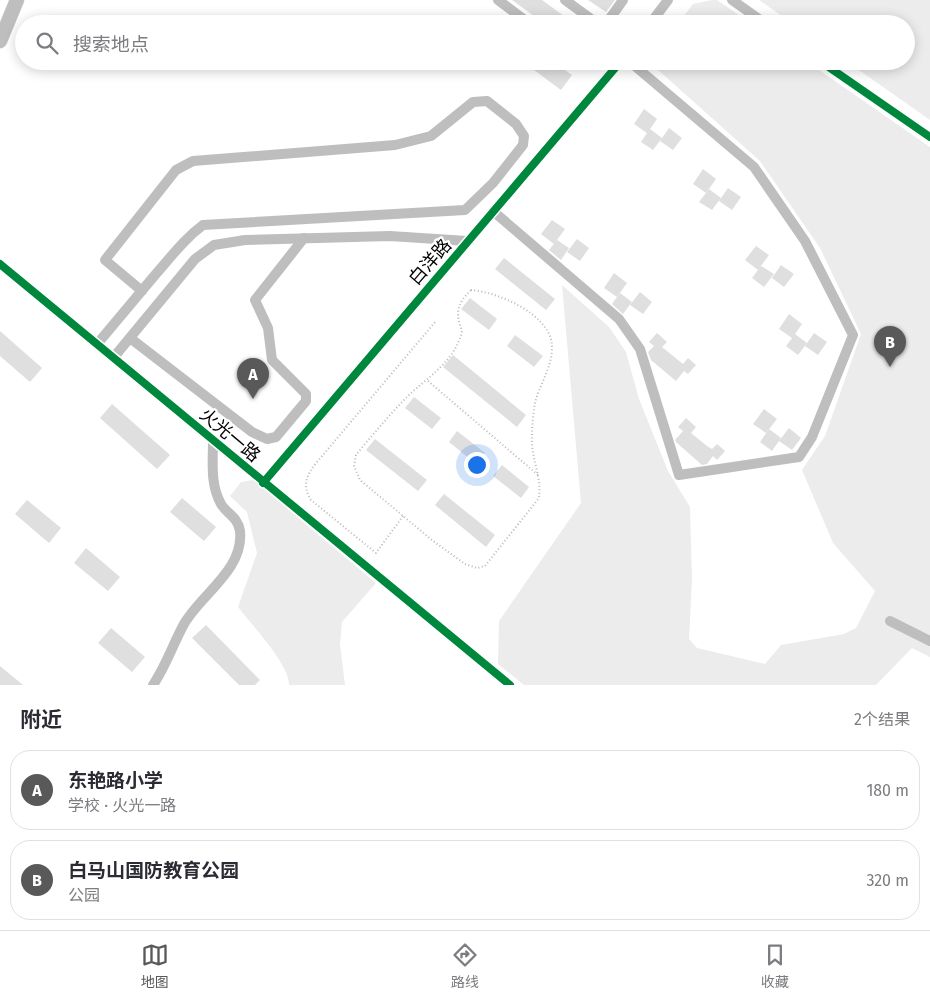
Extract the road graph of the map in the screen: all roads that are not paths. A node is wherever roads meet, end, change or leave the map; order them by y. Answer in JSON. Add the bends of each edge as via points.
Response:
{"nodes":[{"id":1,"x":7,"y":0,"type":"edge"},
{"id":2,"x":17,"y":0,"type":"edge"},
{"id":3,"x":498,"y":0,"type":"edge"},
{"id":4,"x":564,"y":0,"type":"edge"},
{"id":5,"x":622,"y":0,"type":"edge"},
{"id":6,"x":668,"y":0,"type":"edge"},
{"id":7,"x":732,"y":0,"type":"edge"},
{"id":8,"x":518,"y":15,"type":"edge"},
{"id":9,"x":585,"y":15,"type":"edge"},
{"id":10,"x":612,"y":15,"type":"edge"},
{"id":11,"x":657,"y":15,"type":"edge"},
{"id":12,"x":753,"y":15,"type":"edge"},
{"id":13,"x":0,"y":16,"type":"edge"},
{"id":14,"x":0,"y":42,"type":"edge"},
{"id":15,"x":613,"y":70,"type":"edge"},
{"id":16,"x":640,"y":70,"type":"edge"},
{"id":17,"x":833,"y":70,"type":"edge"},
{"id":18,"x":930,"y":137,"type":"edge"},
{"id":19,"x":494,"y":212,"type":"junction"},
{"id":20,"x":304,"y":238,"type":"junction"},
{"id":21,"x":467,"y":242,"type":"junction"},
{"id":22,"x":0,"y":264,"type":"edge"},
{"id":23,"x":142,"y":291,"type":"junction"},
{"id":24,"x":130,"y":338,"type":"junction"},
{"id":25,"x":98,"y":343,"type":"junction"},
{"id":26,"x":114,"y":357,"type":"junction"},
{"id":27,"x":213,"y":440,"type":"junction"},
{"id":28,"x":263,"y":482,"type":"junction"},
{"id":29,"x":890,"y":621,"type":"dead end"},
{"id":30,"x":930,"y":641,"type":"edge"},
{"id":31,"x":153,"y":685,"type":"edge"},
{"id":32,"x":510,"y":685,"type":"edge"}],
"edges":[{"from":1,"to":13,"type":"main road"},
{"from":2,"to":14,"type":"main road"},
{"from":3,"to":8,"type":"street"},
{"from":4,"to":9,"type":"street"},
{"from":5,"to":10,"type":"street"},
{"from":6,"to":11,"type":"street"},
{"from":7,"to":12,"type":"street"},
{"from":15,"to":19,"type":"street","name":"白洋路"},
{"from":16,"to":19,"type":"street","via":[[754,167],[805,241],[853,335],[812,437],[799,457],[679,475],[640,349],[619,319]]},
{"from":17,"to":18,"type":"street"},
{"from":19,"to":21,"type":"street","name":"白洋路"},
{"from":20,"to":21,"type":"street","via":[[390,236]]},
{"from":20,"to":24,"type":"street","via":[[246,240],[214,245],[195,259]]},
{"from":20,"to":24,"type":"street","via":[[255,300],[268,328],[272,360],[306,394],[306,401],[276,437],[267,439],[252,432]]},
{"from":21,"to":28,"type":"street","name":"白洋路"},
{"from":22,"to":25,"type":"street","name":"火光一路"},
{"from":23,"to":23,"type":"street","via":[[105,260],[176,170],[193,162],[395,145],[431,136],[473,102],[487,101],[504,112],[524,136],[523,145],[510,163],[466,210],[203,225],[187,237]]},
{"from":23,"to":25,"type":"street"},
{"from":24,"to":26,"type":"street"},
{"from":25,"to":26,"type":"street","name":"火光一路"},
{"from":26,"to":27,"type":"street","name":"火光一路"},
{"from":27,"to":28,"type":"street","name":"火光一路"},
{"from":27,"to":31,"type":"street","via":[[215,492],[234,516],[240,531],[237,552],[229,570],[185,622]]},
{"from":28,"to":32,"type":"street","name":"火光一路"},
{"from":29,"to":30,"type":"street"}]}
